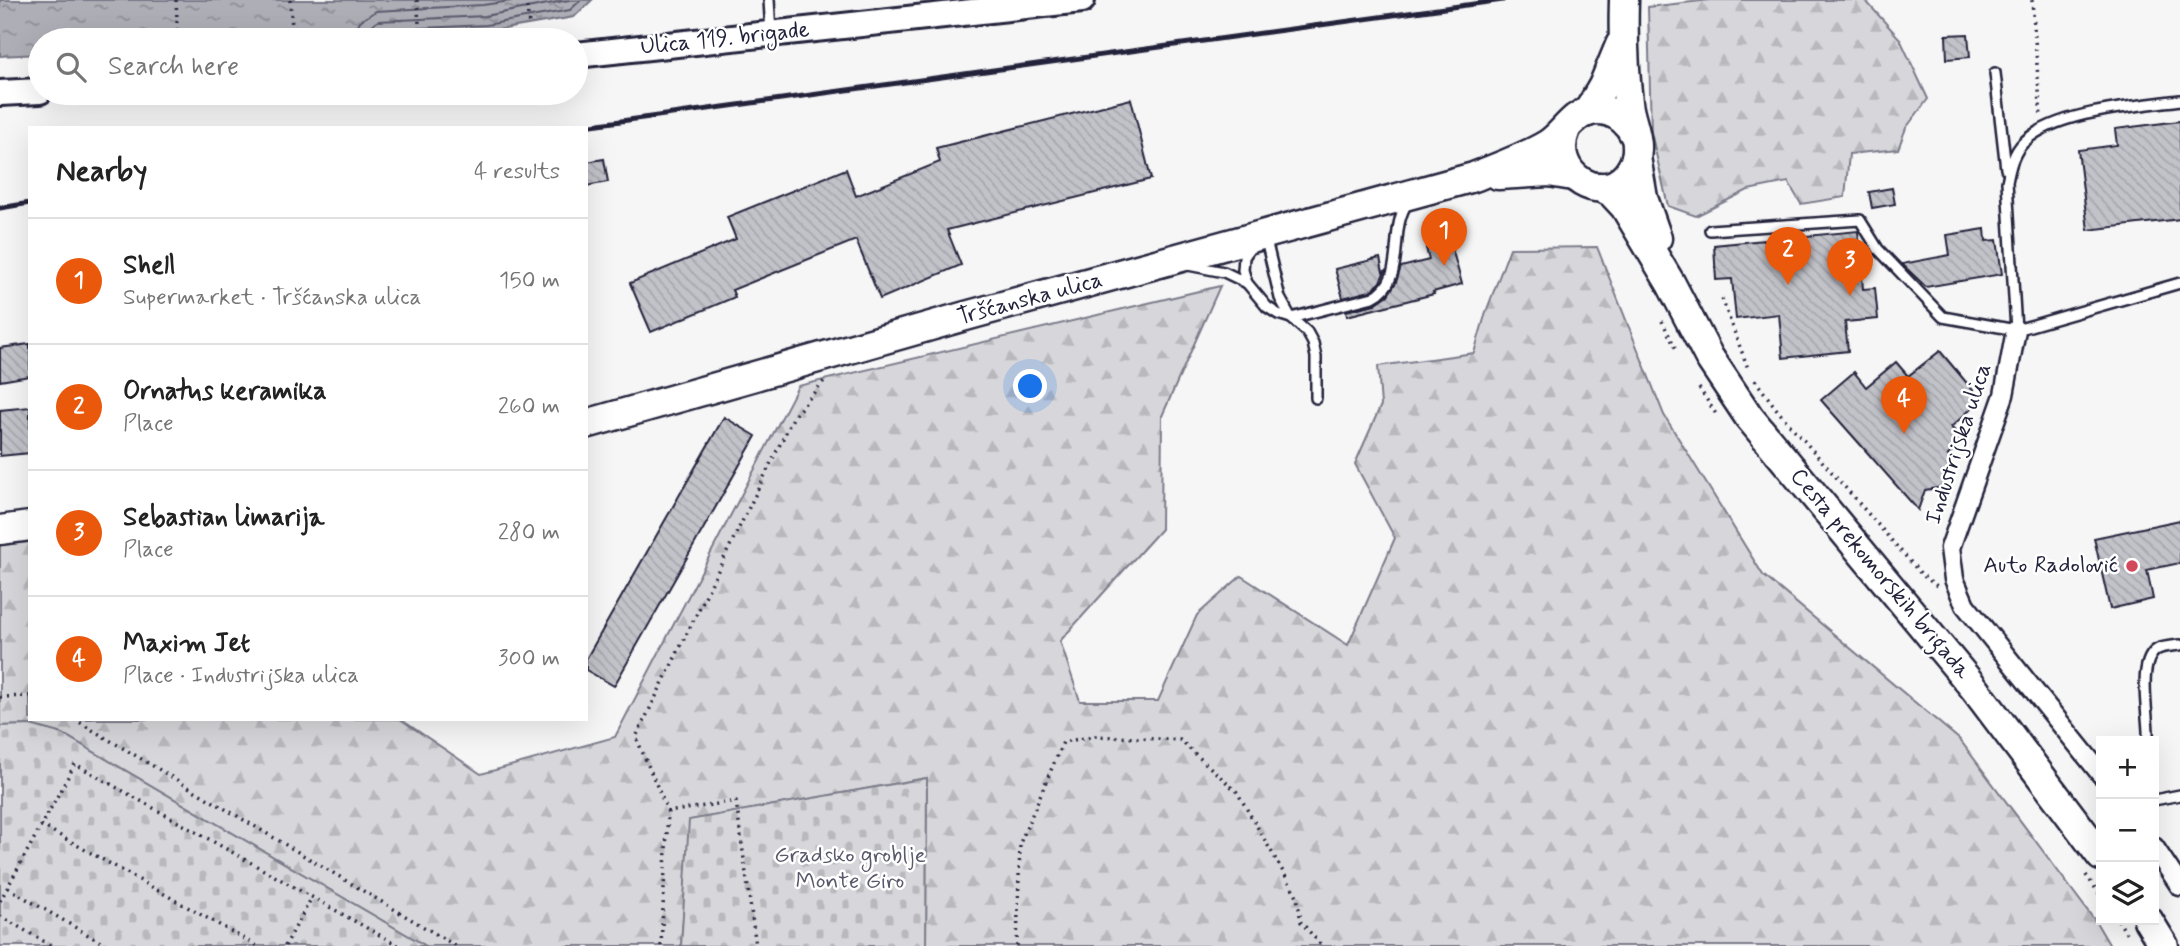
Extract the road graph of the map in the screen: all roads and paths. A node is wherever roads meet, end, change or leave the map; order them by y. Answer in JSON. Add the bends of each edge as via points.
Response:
{"nodes":[{"id":1,"x":176,"y":0,"type":"edge"},
{"id":2,"x":290,"y":0,"type":"edge"},
{"id":3,"x":417,"y":0,"type":"edge"},
{"id":4,"x":526,"y":0,"type":"edge"},
{"id":5,"x":769,"y":0,"type":"edge"},
{"id":6,"x":1082,"y":0,"type":"edge"},
{"id":7,"x":1623,"y":0,"type":"edge"},
{"id":8,"x":2032,"y":0,"type":"edge"},
{"id":9,"x":529,"y":25,"type":"dead end"},
{"id":10,"x":177,"y":28,"type":"edge"},
{"id":11,"x":292,"y":28,"type":"edge"},
{"id":12,"x":419,"y":28,"type":"edge"},
{"id":13,"x":771,"y":34,"type":"junction"},
{"id":14,"x":1623,"y":35,"type":"junction"},
{"id":15,"x":588,"y":54,"type":"edge"},
{"id":16,"x":1996,"y":73,"type":"dead end"},
{"id":17,"x":0,"y":93,"type":"edge"},
{"id":18,"x":28,"y":94,"type":"edge"},
{"id":19,"x":2180,"y":100,"type":"edge"},
{"id":20,"x":1577,"y":120,"type":"junction"},
{"id":21,"x":2042,"y":130,"type":"junction"},
{"id":22,"x":1635,"y":145,"type":"junction"},
{"id":23,"x":1573,"y":176,"type":"junction"},
{"id":24,"x":1474,"y":177,"type":"junction"},
{"id":25,"x":2007,"y":182,"type":"junction"},
{"id":26,"x":1600,"y":187,"type":"junction"},
{"id":27,"x":1414,"y":194,"type":"junction"},
{"id":28,"x":1710,"y":230,"type":"dead end"},
{"id":29,"x":1264,"y":235,"type":"junction"},
{"id":30,"x":1165,"y":262,"type":"junction"},
{"id":31,"x":1247,"y":283,"type":"junction"},
{"id":32,"x":2180,"y":283,"type":"edge"},
{"id":33,"x":1671,"y":284,"type":"junction"},
{"id":34,"x":1722,"y":299,"type":"dead end"},
{"id":35,"x":1291,"y":318,"type":"junction"},
{"id":36,"x":2016,"y":330,"type":"junction"},
{"id":37,"x":1316,"y":398,"type":"dead end"},
{"id":38,"x":794,"y":416,"type":"dead end"},
{"id":39,"x":588,"y":423,"type":"edge"},
{"id":40,"x":28,"y":526,"type":"edge"},
{"id":41,"x":0,"y":530,"type":"edge"},
{"id":42,"x":1965,"y":606,"type":"junction"},
{"id":43,"x":2180,"y":645,"type":"edge"},
{"id":44,"x":28,"y":696,"type":"edge"},
{"id":45,"x":0,"y":697,"type":"edge"},
{"id":46,"x":77,"y":721,"type":"edge"},
{"id":47,"x":2148,"y":736,"type":"edge"},
{"id":48,"x":2096,"y":768,"type":"edge"},
{"id":49,"x":2180,"y":795,"type":"edge"},
{"id":50,"x":2159,"y":799,"type":"edge"},
{"id":51,"x":668,"y":812,"type":"junction"},
{"id":52,"x":41,"y":825,"type":"junction"},
{"id":53,"x":2096,"y":849,"type":"edge"},
{"id":54,"x":2159,"y":854,"type":"edge"},
{"id":55,"x":2180,"y":886,"type":"edge"},
{"id":56,"x":8,"y":888,"type":"junction"},
{"id":57,"x":312,"y":897,"type":"junction"},
{"id":58,"x":0,"y":901,"type":"edge"},
{"id":59,"x":0,"y":916,"type":"edge"},
{"id":60,"x":2151,"y":925,"type":"edge"},
{"id":61,"x":52,"y":946,"type":"edge"},
{"id":62,"x":107,"y":946,"type":"edge"},
{"id":63,"x":257,"y":946,"type":"edge"},
{"id":64,"x":285,"y":946,"type":"edge"},
{"id":65,"x":399,"y":946,"type":"edge"},
{"id":66,"x":456,"y":946,"type":"edge"},
{"id":67,"x":661,"y":946,"type":"edge"},
{"id":68,"x":757,"y":946,"type":"edge"},
{"id":69,"x":1017,"y":946,"type":"edge"},
{"id":70,"x":1322,"y":946,"type":"edge"},
{"id":71,"x":2164,"y":946,"type":"edge"}],
"edges":[{"from":1,"to":10,"type":"path"},
{"from":2,"to":11,"type":"path"},
{"from":3,"to":12,"type":"path"},
{"from":4,"to":9,"type":"path"},
{"from":5,"to":13,"type":"lane"},
{"from":6,"to":13,"type":"main road","name":"Ulica 119. brigade"},
{"from":7,"to":14,"type":"main road","name":"Cesta prekomorskih brigada"},
{"from":8,"to":21,"type":"path"},
{"from":13,"to":15,"type":"main road","name":"Ulica 119. brigade"},
{"from":14,"to":20,"type":"main road","via":[[1604,86]]},
{"from":14,"to":22,"type":"main road","name":"Cesta prekomorskih brigada"},
{"from":16,"to":25,"type":"lane"},
{"from":17,"to":18,"type":"main road"},
{"from":19,"to":21,"type":"lane","via":[[2099,112]]},
{"from":20,"to":22,"type":"main road","via":[[1602,110],[1611,112],[1625,121]]},
{"from":20,"to":23,"type":"main road","via":[[1561,149]]},
{"from":20,"to":24,"type":"main road","via":[[1535,151]]},
{"from":21,"to":25,"type":"lane","via":[[2024,142],[2011,161]]},
{"from":22,"to":26,"type":"main road","via":[[1632,169],[1621,180]]},
{"from":22,"to":33,"type":"main road","name":"Cesta prekomorskih brigada","via":[[1643,198]]},
{"from":23,"to":24,"type":"main road","via":[[1549,172]]},
{"from":23,"to":26,"type":"main road"},
{"from":24,"to":27,"type":"main road","name":"Tršćanska ulica"},
{"from":25,"to":36,"type":"lane"},
{"from":26,"to":33,"type":"main road","name":"Cesta prekomorskih brigada","via":[[1625,207]]},
{"from":27,"to":29,"type":"main road","name":"Tršćanska ulica"},
{"from":27,"to":35,"type":"lane","via":[[1399,219],[1392,277],[1384,292]]},
{"from":28,"to":36,"type":"lane","via":[[1860,220],[1878,249],[1943,317]]},
{"from":29,"to":30,"type":"main road","name":"Tršćanska ulica"},
{"from":29,"to":31,"type":"lane","via":[[1244,257]]},
{"from":29,"to":35,"type":"lane","via":[[1273,278]]},
{"from":30,"to":31,"type":"lane","via":[[1224,272]]},
{"from":30,"to":39,"type":"main road","name":"Tršćanska ulica"},
{"from":31,"to":35,"type":"lane","via":[[1267,307]]},
{"from":32,"to":36,"type":"lane"},
{"from":33,"to":53,"type":"main road","name":"Cesta prekomorskih brigada","via":[[1709,357],[1749,418],[1975,689]]},
{"from":34,"to":42,"type":"path","via":[[1749,372],[1778,411],[1922,575]]},
{"from":35,"to":37,"type":"lane","via":[[1312,343]]},
{"from":36,"to":42,"type":"street","name":"Industrijska ulica","via":[[2004,395],[1950,548],[1954,579]]},
{"from":38,"to":51,"type":"path","via":[[636,737]]},
{"from":40,"to":41,"type":"main road"},
{"from":42,"to":48,"type":"street","name":"Industrijska ulica"},
{"from":43,"to":47,"type":"lane","via":[[2158,649],[2148,657],[2144,670]]},
{"from":44,"to":45,"type":"path"},
{"from":46,"to":66,"type":"path"},
{"from":49,"to":50,"type":"lane"},
{"from":51,"to":67,"type":"path"},
{"from":51,"to":68,"type":"path","via":[[736,801]]},
{"from":52,"to":56,"type":"path"},
{"from":52,"to":57,"type":"path","via":[[75,764]]},
{"from":52,"to":63,"type":"path"},
{"from":54,"to":55,"type":"street"},
{"from":56,"to":58,"type":"path"},
{"from":56,"to":62,"type":"path"},
{"from":57,"to":64,"type":"path"},
{"from":57,"to":65,"type":"path"},
{"from":59,"to":61,"type":"path"},
{"from":60,"to":71,"type":"main road"},
{"from":69,"to":70,"type":"path","via":[[1020,842],[1063,742],[1095,736],[1180,740],[1237,792],[1297,896],[1301,922]]}]}
